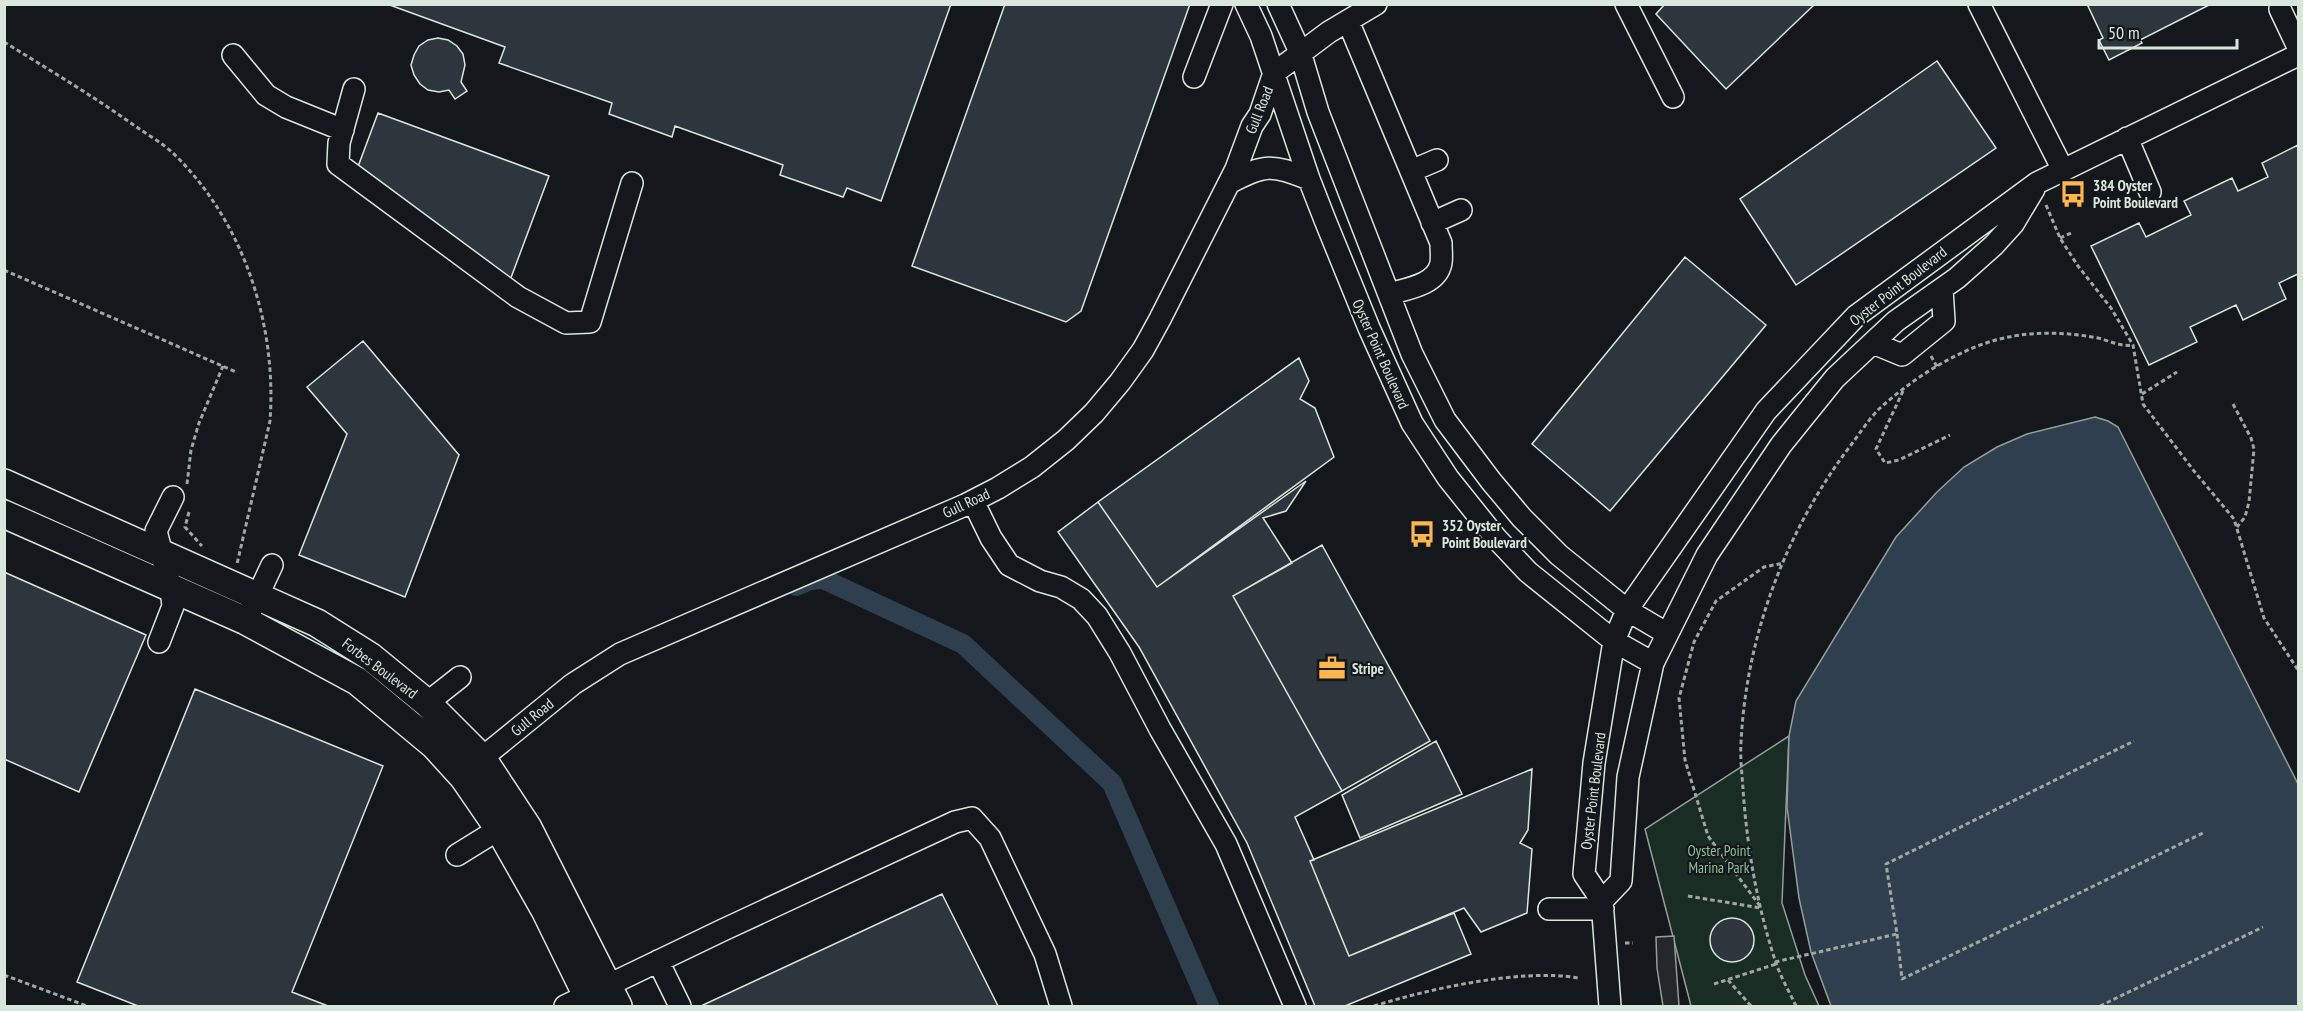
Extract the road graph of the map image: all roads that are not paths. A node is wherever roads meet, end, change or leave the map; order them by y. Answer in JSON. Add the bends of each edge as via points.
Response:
{"nodes":[{"id":1,"x":1222,"y":4,"type":"edge"},
{"id":2,"x":1246,"y":4,"type":"edge"},
{"id":3,"x":1278,"y":4,"type":"edge"},
{"id":4,"x":1376,"y":4,"type":"edge"},
{"id":5,"x":1626,"y":4,"type":"edge"},
{"id":6,"x":1979,"y":4,"type":"edge"},
{"id":7,"x":2280,"y":9,"type":"dead end"},
{"id":8,"x":1348,"y":21,"type":"junction"},
{"id":9,"x":2298,"y":47,"type":"edge"},
{"id":10,"x":1300,"y":52,"type":"junction"},
{"id":11,"x":233,"y":55,"type":"dead end"},
{"id":12,"x":2298,"y":55,"type":"edge"},
{"id":13,"x":1274,"y":73,"type":"junction"},
{"id":14,"x":1194,"y":77,"type":"dead end"},
{"id":15,"x":354,"y":89,"type":"dead end"},
{"id":16,"x":1673,"y":97,"type":"dead end"},
{"id":17,"x":343,"y":130,"type":"junction"},
{"id":18,"x":2127,"y":138,"type":"junction"},
{"id":19,"x":1437,"y":160,"type":"dead end"},
{"id":20,"x":2063,"y":170,"type":"junction"},
{"id":21,"x":1411,"y":171,"type":"junction"},
{"id":22,"x":1309,"y":179,"type":"junction"},
{"id":23,"x":632,"y":183,"type":"dead end"},
{"id":24,"x":1229,"y":183,"type":"junction"},
{"id":25,"x":2037,"y":183,"type":"junction"},
{"id":26,"x":2150,"y":192,"type":"dead end"},
{"id":27,"x":1461,"y":210,"type":"dead end"},
{"id":28,"x":1432,"y":223,"type":"junction"},
{"id":29,"x":1942,"y":289,"type":"junction"},
{"id":30,"x":1389,"y":294,"type":"junction"},
{"id":31,"x":1873,"y":343,"type":"junction"},
{"id":32,"x":1823,"y":350,"type":"junction"},
{"id":33,"x":1843,"y":370,"type":"junction"},
{"id":34,"x":4,"y":483,"type":"edge"},
{"id":35,"x":183,"y":495,"type":"road end"},
{"id":36,"x":973,"y":501,"type":"junction"},
{"id":37,"x":4,"y":514,"type":"edge"},
{"id":38,"x":162,"y":554,"type":"junction"},
{"id":39,"x":272,"y":565,"type":"dead end"},
{"id":40,"x":171,"y":589,"type":"junction"},
{"id":41,"x":258,"y":597,"type":"junction"},
{"id":42,"x":1628,"y":610,"type":"junction"},
{"id":43,"x":246,"y":621,"type":"junction"},
{"id":44,"x":1666,"y":633,"type":"junction"},
{"id":45,"x":1614,"y":641,"type":"junction"},
{"id":46,"x":159,"y":642,"type":"dead end"},
{"id":47,"x":376,"y":651,"type":"junction"},
{"id":48,"x":1653,"y":663,"type":"junction"},
{"id":49,"x":460,"y":677,"type":"dead end"},
{"id":50,"x":357,"y":681,"type":"junction"},
{"id":51,"x":427,"y":704,"type":"junction"},
{"id":52,"x":482,"y":758,"type":"junction"},
{"id":53,"x":464,"y":778,"type":"junction"},
{"id":54,"x":499,"y":829,"type":"junction"},
{"id":55,"x":457,"y":855,"type":"dead end"},
{"id":56,"x":1602,"y":905,"type":"junction"},
{"id":57,"x":556,"y":907,"type":"junction"},
{"id":58,"x":1549,"y":909,"type":"dead end"},
{"id":59,"x":658,"y":961,"type":"junction"},
{"id":60,"x":594,"y":1000,"type":"edge"},
{"id":61,"x":680,"y":1006,"type":"edge"},
{"id":62,"x":1061,"y":1006,"type":"edge"},
{"id":63,"x":1295,"y":1006,"type":"edge"},
{"id":64,"x":1610,"y":1006,"type":"edge"}],
"edges":[{"from":1,"to":14,"type":"street"},
{"from":2,"to":13,"type":"street","name":"Oyster Point Boulevard"},
{"from":3,"to":10,"type":"street","name":"Oyster Point Boulevard"},
{"from":4,"to":8,"type":"street","name":"Gull Road"},
{"from":5,"to":16,"type":"street"},
{"from":6,"to":20,"type":"street"},
{"from":7,"to":9,"type":"street"},
{"from":8,"to":10,"type":"street","name":"Gull Road"},
{"from":8,"to":21,"type":"street"},
{"from":10,"to":13,"type":"street","name":"Gull Road"},
{"from":10,"to":30,"type":"street","name":"Oyster Point Boulevard","via":[[1318,112]]},
{"from":11,"to":17,"type":"street","via":[[266,94],[286,107]]},
{"from":12,"to":18,"type":"street","name":"Oyster Point Boulevard"},
{"from":13,"to":22,"type":"street","name":"Oyster Point Boulevard"},
{"from":13,"to":24,"type":"street","name":"Gull Road"},
{"from":15,"to":17,"type":"street"},
{"from":17,"to":23,"type":"street","via":[[338,164],[518,297],[566,323],[590,322]]},
{"from":18,"to":20,"type":"street","name":"Oyster Point Boulevard"},
{"from":18,"to":26,"type":"street"},
{"from":19,"to":21,"type":"street"},
{"from":20,"to":25,"type":"street","name":"Oyster Point Boulevard"},
{"from":21,"to":28,"type":"street"},
{"from":22,"to":24,"type":"street","via":[[1270,167]]},
{"from":22,"to":45,"type":"street","name":"Oyster Point Boulevard","via":[[1397,392],[1448,478],[1528,572]]},
{"from":24,"to":36,"type":"street","name":"Gull Road","via":[[1160,319],[1120,382],[1066,440],[1032,467]]},
{"from":25,"to":29,"type":"street","name":"Oyster Point Boulevard","via":[[2013,224]]},
{"from":25,"to":32,"type":"street","name":"Oyster Point Boulevard","via":[[1856,316]]},
{"from":27,"to":28,"type":"street"},
{"from":28,"to":30,"type":"street","via":[[1441,243],[1441,264],[1434,277]]},
{"from":29,"to":31,"type":"street","name":"Oyster Point Boulevard","via":[[1896,321]]},
{"from":29,"to":31,"type":"street","via":[[1944,321],[1902,355]]},
{"from":30,"to":42,"type":"street","name":"Oyster Point Boulevard","via":[[1412,354],[1445,420],[1484,473],[1559,555]]},
{"from":31,"to":33,"type":"street","name":"Oyster Point Boulevard"},
{"from":32,"to":33,"type":"street"},
{"from":32,"to":42,"type":"street","name":"Oyster Point Boulevard","via":[[1766,411]]},
{"from":33,"to":44,"type":"street","name":"Oyster Point Boulevard","via":[[1774,454],[1707,555]]},
{"from":34,"to":38,"type":"main road","name":"Forbes Boulevard"},
{"from":35,"to":38,"type":"street","via":[[156,531]]},
{"from":36,"to":52,"type":"street","name":"Gull Road","via":[[620,654],[573,684]]},
{"from":36,"to":63,"type":"street","via":[[1009,565],[1061,587],[1081,599],[1097,616],[1226,844]]},
{"from":37,"to":40,"type":"main road","name":"Forbes Boulevard"},
{"from":38,"to":40,"type":"street"},
{"from":38,"to":41,"type":"main road","name":"Forbes Boulevard"},
{"from":39,"to":41,"type":"street"},
{"from":40,"to":43,"type":"main road","name":"Forbes Boulevard"},
{"from":40,"to":46,"type":"street","via":[[173,606]]},
{"from":41,"to":43,"type":"street"},
{"from":41,"to":47,"type":"main road","name":"Forbes Boulevard"},
{"from":42,"to":44,"type":"street","name":"Oyster Point Boulevard"},
{"from":42,"to":45,"type":"street","name":"Oyster Point Boulevard"},
{"from":43,"to":50,"type":"main road","name":"Forbes Boulevard"},
{"from":44,"to":48,"type":"street","name":"Oyster Point Boulevard"},
{"from":45,"to":48,"type":"street","name":"Oyster Point Boulevard"},
{"from":45,"to":56,"type":"street","name":"Oyster Point Boulevard","via":[[1594,763],[1584,874]]},
{"from":47,"to":50,"type":"street"},
{"from":47,"to":51,"type":"main road","name":"Forbes Boulevard"},
{"from":48,"to":56,"type":"street","name":"Oyster Point Boulevard","via":[[1628,777],[1621,881]]},
{"from":49,"to":51,"type":"street"},
{"from":50,"to":53,"type":"main road","name":"Forbes Boulevard","via":[[434,745]]},
{"from":51,"to":52,"type":"main road","name":"Forbes Boulevard"},
{"from":52,"to":53,"type":"street","name":"Gull Road"},
{"from":52,"to":57,"type":"main road","name":"Forbes Boulevard","via":[[528,828]]},
{"from":53,"to":54,"type":"main road","name":"Forbes Boulevard"},
{"from":54,"to":55,"type":"street"},
{"from":54,"to":57,"type":"main road","name":"Forbes Boulevard"},
{"from":56,"to":58,"type":"street"},
{"from":56,"to":64,"type":"street","name":"Oyster Point Boulevard"},
{"from":57,"to":60,"type":"main road","name":"Forbes Boulevard"},
{"from":59,"to":60,"type":"street"},
{"from":59,"to":61,"type":"street"},
{"from":59,"to":62,"type":"street","via":[[955,822],[972,818],[990,838],[1045,954]]}]}
